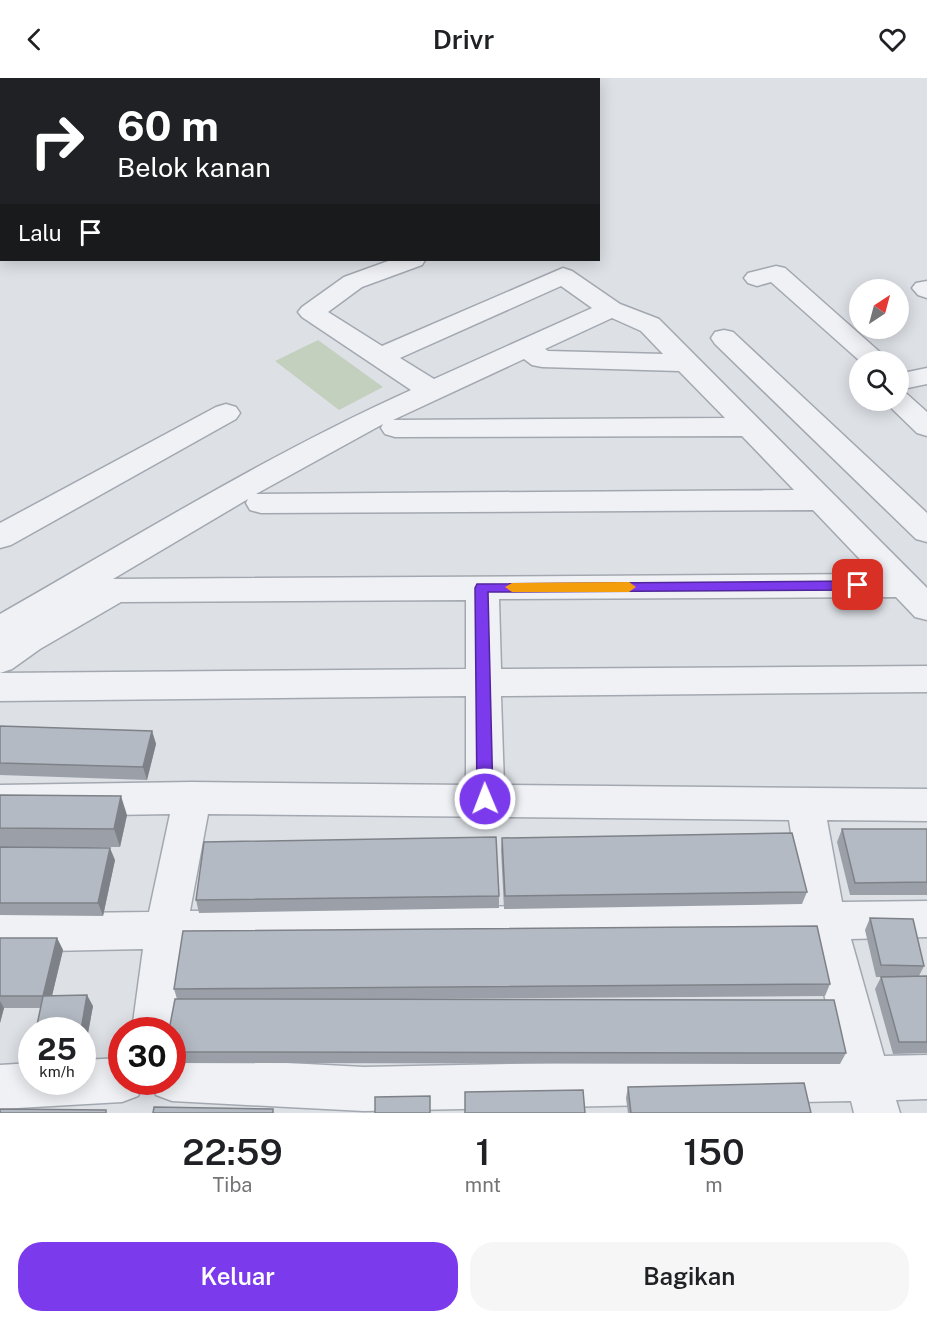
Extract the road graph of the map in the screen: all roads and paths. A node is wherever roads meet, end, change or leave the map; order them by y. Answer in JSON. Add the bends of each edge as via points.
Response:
{"nodes":[{"id":1,"x":410,"y":261,"type":"edge"},
{"id":2,"x":611,"y":309,"type":"junction"},
{"id":3,"x":724,"y":338,"type":"dead end"},
{"id":4,"x":865,"y":351,"type":"edge"},
{"id":5,"x":533,"y":353,"type":"junction"},
{"id":6,"x":380,"y":357,"type":"junction"},
{"id":7,"x":849,"y":358,"type":"edge"},
{"id":8,"x":687,"y":363,"type":"junction"},
{"id":9,"x":431,"y":390,"type":"junction"},
{"id":10,"x":909,"y":393,"type":"edge"},
{"id":11,"x":226,"y":413,"type":"dead end"},
{"id":12,"x":750,"y":427,"type":"junction"},
{"id":13,"x":927,"y":427,"type":"edge"},
{"id":14,"x":395,"y":428,"type":"junction"},
{"id":15,"x":822,"y":500,"type":"junction"},
{"id":16,"x":261,"y":503,"type":"junction"},
{"id":17,"x":927,"y":531,"type":"edge"},
{"id":18,"x":0,"y":537,"type":"edge"},
{"id":19,"x":482,"y":588,"type":"junction"},
{"id":20,"x":115,"y":590,"type":"junction"},
{"id":21,"x":916,"y":596,"type":"edge"},
{"id":22,"x":3,"y":624,"type":"edge"},
{"id":23,"x":0,"y":660,"type":"edge"},
{"id":24,"x":927,"y":679,"type":"edge"},
{"id":25,"x":483,"y":684,"type":"junction"},
{"id":26,"x":0,"y":687,"type":"edge"},
{"id":27,"x":192,"y":798,"type":"junction"},
{"id":28,"x":485,"y":799,"type":"junction"},
{"id":29,"x":0,"y":801,"type":"edge"},
{"id":30,"x":805,"y":802,"type":"junction"},
{"id":31,"x":927,"y":805,"type":"edge"},
{"id":32,"x":825,"y":919,"type":"junction"},
{"id":33,"x":927,"y":919,"type":"edge"},
{"id":34,"x":166,"y":932,"type":"junction"},
{"id":35,"x":0,"y":933,"type":"edge"},
{"id":36,"x":156,"y":1017,"type":"edge"},
{"id":37,"x":927,"y":1077,"type":"edge"},
{"id":38,"x":108,"y":1081,"type":"edge"},
{"id":39,"x":186,"y":1081,"type":"edge"},
{"id":40,"x":0,"y":1088,"type":"edge"},
{"id":41,"x":872,"y":1095,"type":"edge"},
{"id":42,"x":363,"y":1101,"type":"edge"}],
"edges":[{"from":1,"to":6,"type":"street","via":[[353,282],[311,312]]},
{"from":2,"to":5,"type":"street"},
{"from":2,"to":6,"type":"street","via":[[563,276]]},
{"from":2,"to":8,"type":"street","via":[[650,326]]},
{"from":3,"to":17,"type":"street"},
{"from":4,"to":7,"type":"street","via":[[776,273],[757,278]]},
{"from":5,"to":8,"type":"street"},
{"from":5,"to":9,"type":"street"},
{"from":5,"to":14,"type":"street"},
{"from":6,"to":9,"type":"street"},
{"from":8,"to":12,"type":"street"},
{"from":9,"to":22,"type":"street","via":[[368,420]]},
{"from":10,"to":13,"type":"street"},
{"from":11,"to":18,"type":"street"},
{"from":12,"to":14,"type":"street"},
{"from":12,"to":15,"type":"street"},
{"from":14,"to":16,"type":"street"},
{"from":15,"to":16,"type":"street"},
{"from":15,"to":21,"type":"street"},
{"from":16,"to":20,"type":"street"},
{"from":19,"to":20,"type":"street"},
{"from":19,"to":21,"type":"street"},
{"from":19,"to":25,"type":"street"},
{"from":20,"to":23,"type":"street"},
{"from":24,"to":25,"type":"street"},
{"from":25,"to":26,"type":"street"},
{"from":25,"to":28,"type":"street"},
{"from":27,"to":28,"type":"street"},
{"from":27,"to":29,"type":"street"},
{"from":27,"to":34,"type":"street"},
{"from":28,"to":30,"type":"street"},
{"from":30,"to":31,"type":"street"},
{"from":30,"to":32,"type":"street"},
{"from":32,"to":33,"type":"street"},
{"from":32,"to":34,"type":"street"},
{"from":32,"to":41,"type":"street"},
{"from":34,"to":35,"type":"street"},
{"from":34,"to":36,"type":"street"},
{"from":37,"to":41,"type":"street"},
{"from":38,"to":40,"type":"street"},
{"from":39,"to":42,"type":"street"},
{"from":41,"to":42,"type":"street"}]}
